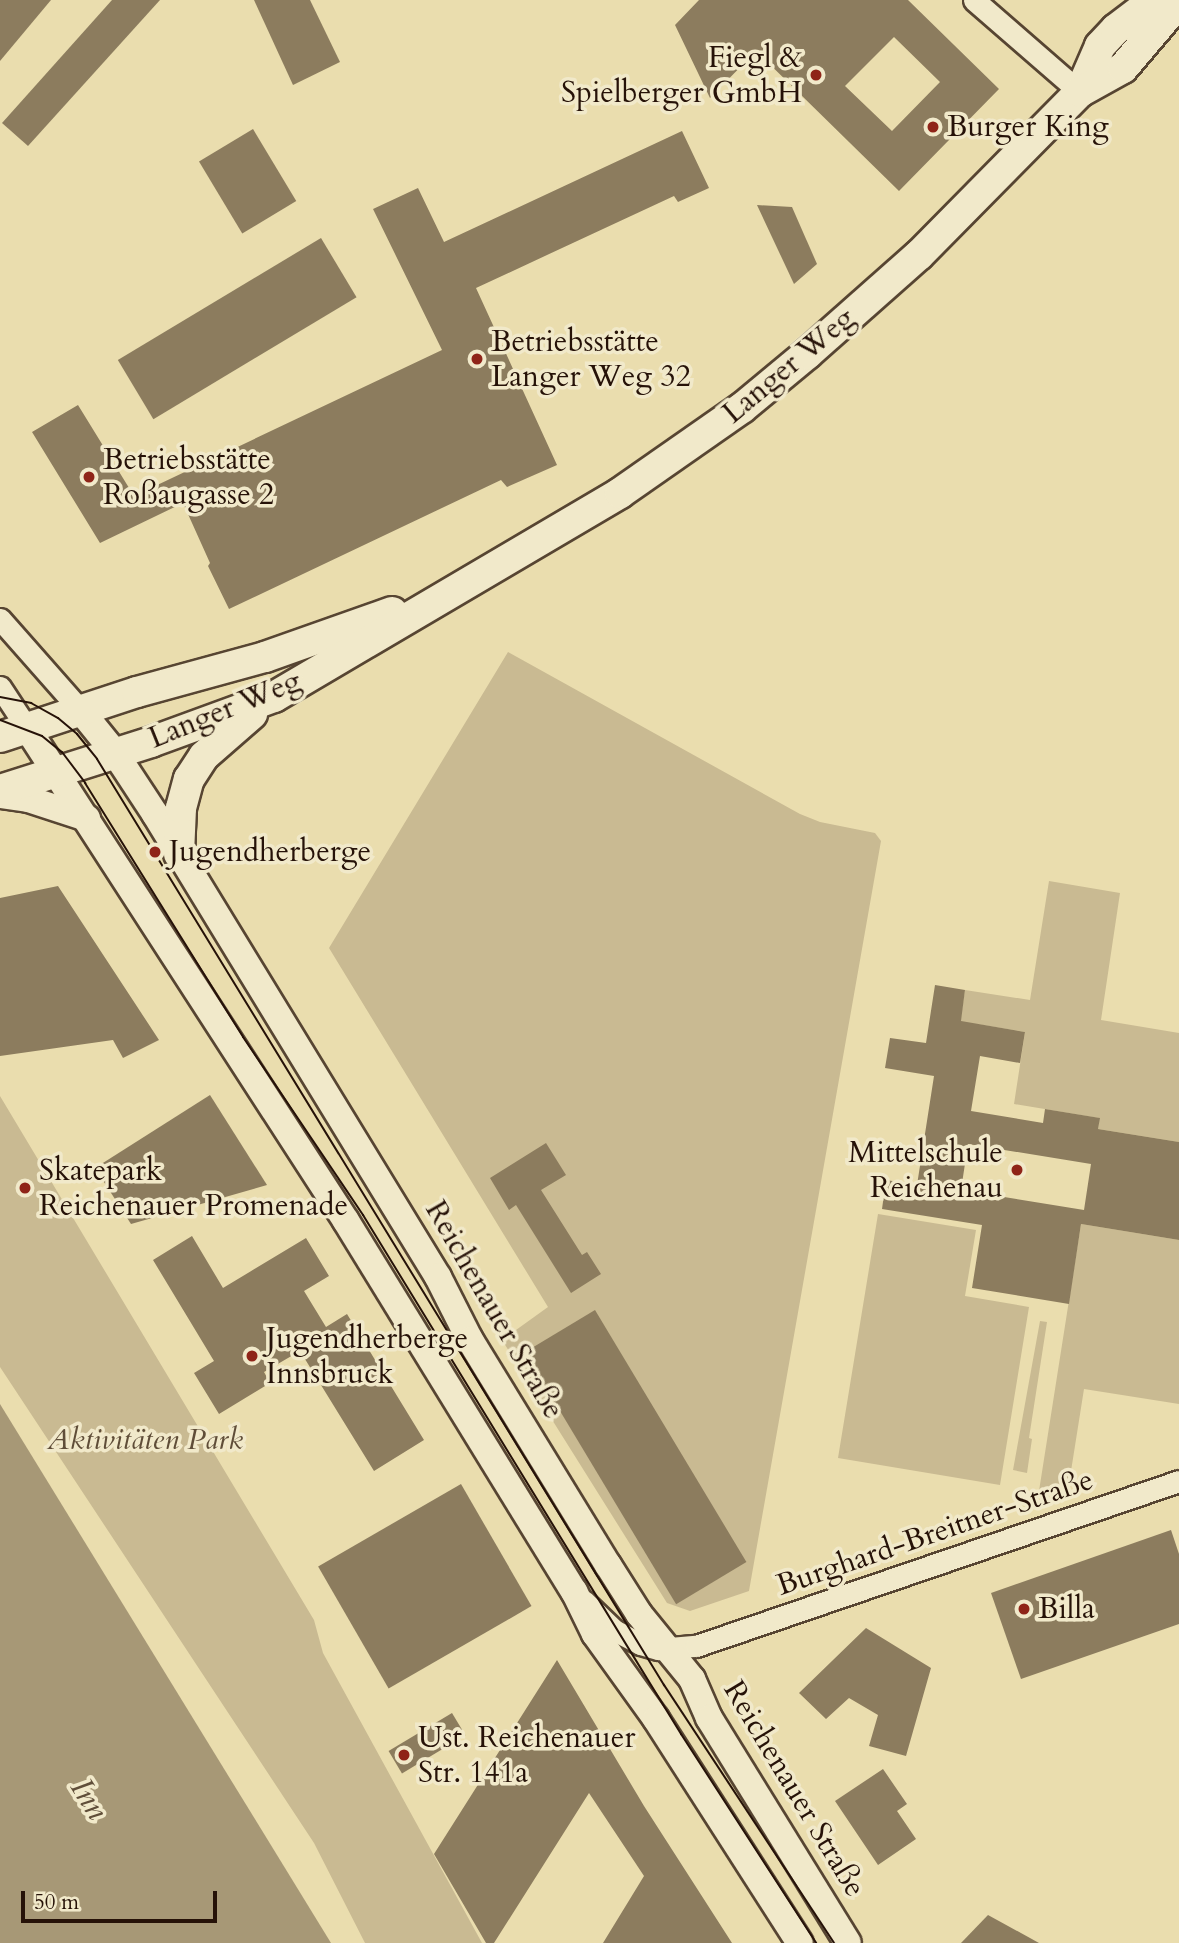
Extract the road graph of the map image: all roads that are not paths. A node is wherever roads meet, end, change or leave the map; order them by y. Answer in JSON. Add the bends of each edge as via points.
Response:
{"nodes":[{"id":1,"x":974,"y":0,"type":"edge"},
{"id":2,"x":1154,"y":0,"type":"edge"},
{"id":3,"x":1179,"y":2,"type":"edge"},
{"id":4,"x":1080,"y":92,"type":"junction"},
{"id":5,"x":458,"y":589,"type":"junction"},
{"id":6,"x":0,"y":620,"type":"edge"},
{"id":7,"x":0,"y":687,"type":"edge"},
{"id":8,"x":274,"y":697,"type":"junction"},
{"id":9,"x":81,"y":711,"type":"junction"},
{"id":10,"x":13,"y":732,"type":"edge"},
{"id":11,"x":115,"y":753,"type":"junction"},
{"id":12,"x":56,"y":771,"type":"junction"},
{"id":13,"x":0,"y":792,"type":"edge"},
{"id":14,"x":87,"y":818,"type":"junction"},
{"id":15,"x":179,"y":854,"type":"junction"},
{"id":16,"x":1179,"y":1481,"type":"edge"},
{"id":17,"x":574,"y":1591,"type":"junction"},
{"id":18,"x":710,"y":1641,"type":"junction"},
{"id":19,"x":668,"y":1649,"type":"junction"},
{"id":20,"x":692,"y":1679,"type":"junction"},
{"id":21,"x":800,"y":1943,"type":"edge"},
{"id":22,"x":848,"y":1943,"type":"edge"}],
"edges":[{"from":1,"to":4,"type":"street"},
{"from":2,"to":4,"type":"main road","name":"Langer Weg","via":[[1100,46]]},
{"from":3,"to":4,"type":"main road","name":"Langer Weg","via":[[1123,68]]},
{"from":4,"to":5,"type":"main road","name":"Langer Weg","via":[[919,255],[742,408],[620,493]]},
{"from":5,"to":8,"type":"main road","name":"Langer Weg"},
{"from":5,"to":9,"type":"main road","name":"Langer Weg","via":[[265,657]]},
{"from":6,"to":9,"type":"street"},
{"from":7,"to":10,"type":"street"},
{"from":8,"to":11,"type":"main road","name":"Langer Weg"},
{"from":8,"to":15,"type":"main road","via":[[224,736],[189,779],[181,808]]},
{"from":9,"to":10,"type":"main road","name":"Langer Weg"},
{"from":9,"to":11,"type":"street","name":"Reichenauer Straße"},
{"from":10,"to":12,"type":"street"},
{"from":11,"to":12,"type":"main road","name":"Langer Weg"},
{"from":11,"to":15,"type":"street","name":"Reichenauer Straße"},
{"from":12,"to":13,"type":"main road","name":"Langer Weg"},
{"from":12,"to":14,"type":"street"},
{"from":13,"to":14,"type":"street"},
{"from":14,"to":17,"type":"street","via":[[339,1209]]},
{"from":15,"to":19,"type":"street","name":"Reichenauer Straße","via":[[601,1553],[639,1614]]},
{"from":16,"to":18,"type":"street","name":"Burghard-Breitner-Straße"},
{"from":17,"to":19,"type":"street","name":"Burghard-Breitner-Straße","via":[[622,1635]]},
{"from":17,"to":21,"type":"street","via":[[595,1634],[656,1719]]},
{"from":18,"to":19,"type":"street","name":"Burghard-Breitner-Straße"},
{"from":18,"to":20,"type":"street"},
{"from":19,"to":20,"type":"street","name":"Reichenauer Straße"},
{"from":20,"to":22,"type":"street","name":"Reichenauer Straße","via":[[709,1718]]}]}
